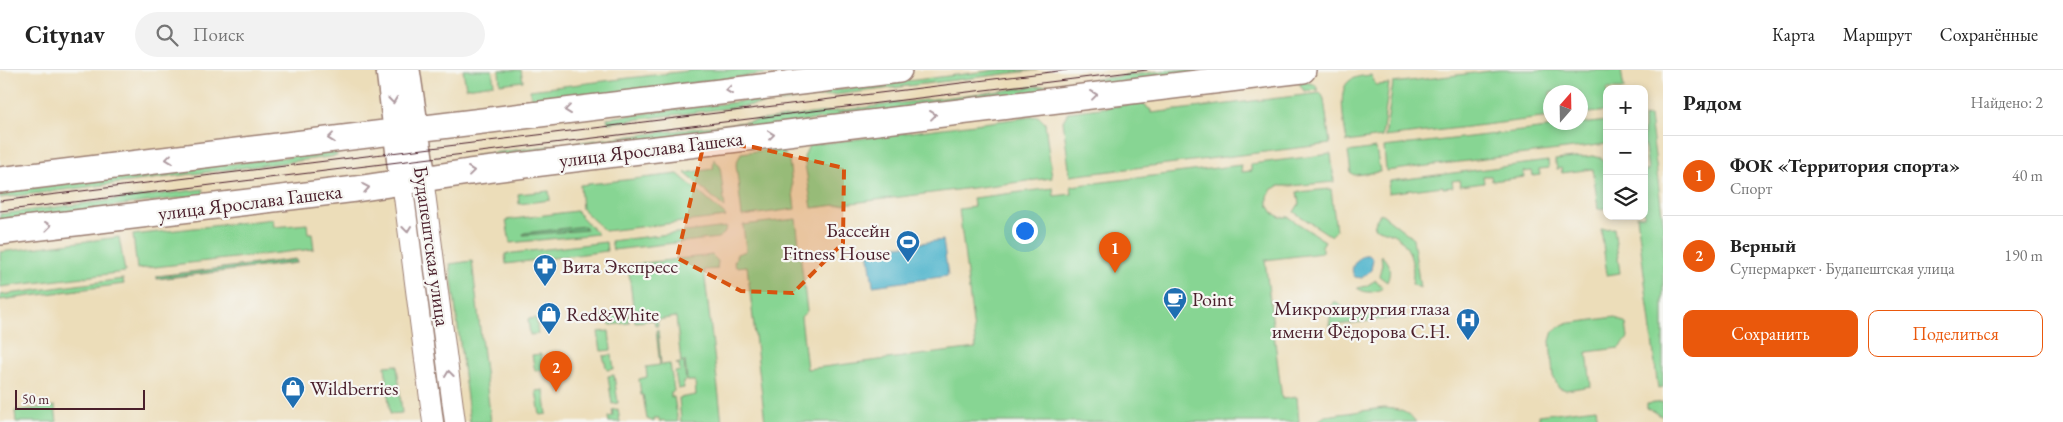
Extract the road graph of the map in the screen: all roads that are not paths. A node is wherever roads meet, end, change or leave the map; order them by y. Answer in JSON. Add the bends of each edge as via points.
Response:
{"nodes":[{"id":1,"x":389,"y":70,"type":"edge"},
{"id":2,"x":407,"y":70,"type":"edge"},
{"id":3,"x":899,"y":70,"type":"edge"},
{"id":4,"x":1303,"y":70,"type":"edge"},
{"id":5,"x":406,"y":130,"type":"junction"},
{"id":6,"x":0,"y":180,"type":"edge"},
{"id":7,"x":412,"y":180,"type":"junction"},
{"id":8,"x":0,"y":232,"type":"edge"},
{"id":9,"x":433,"y":422,"type":"edge"},
{"id":10,"x":455,"y":422,"type":"edge"}],
"edges":[{"from":1,"to":5,"type":"street","name":"Будапештская улица","one_way":true},
{"from":2,"to":5,"type":"street","name":"Будапештская улица"},
{"from":3,"to":5,"type":"street","one_way":true},
{"from":7,"to":4,"type":"street","name":"улица Ярослава Гашека","one_way":true},
{"from":5,"to":6,"type":"street","one_way":true},
{"from":5,"to":7,"type":"street","name":"Будапештская улица"},
{"from":8,"to":7,"type":"street","name":"улица Ярослава Гашека","one_way":true},
{"from":7,"to":9,"type":"street","name":"Будапештская улица","one_way":true},
{"from":10,"to":7,"type":"street","name":"Будапештская улица","one_way":true}]}
